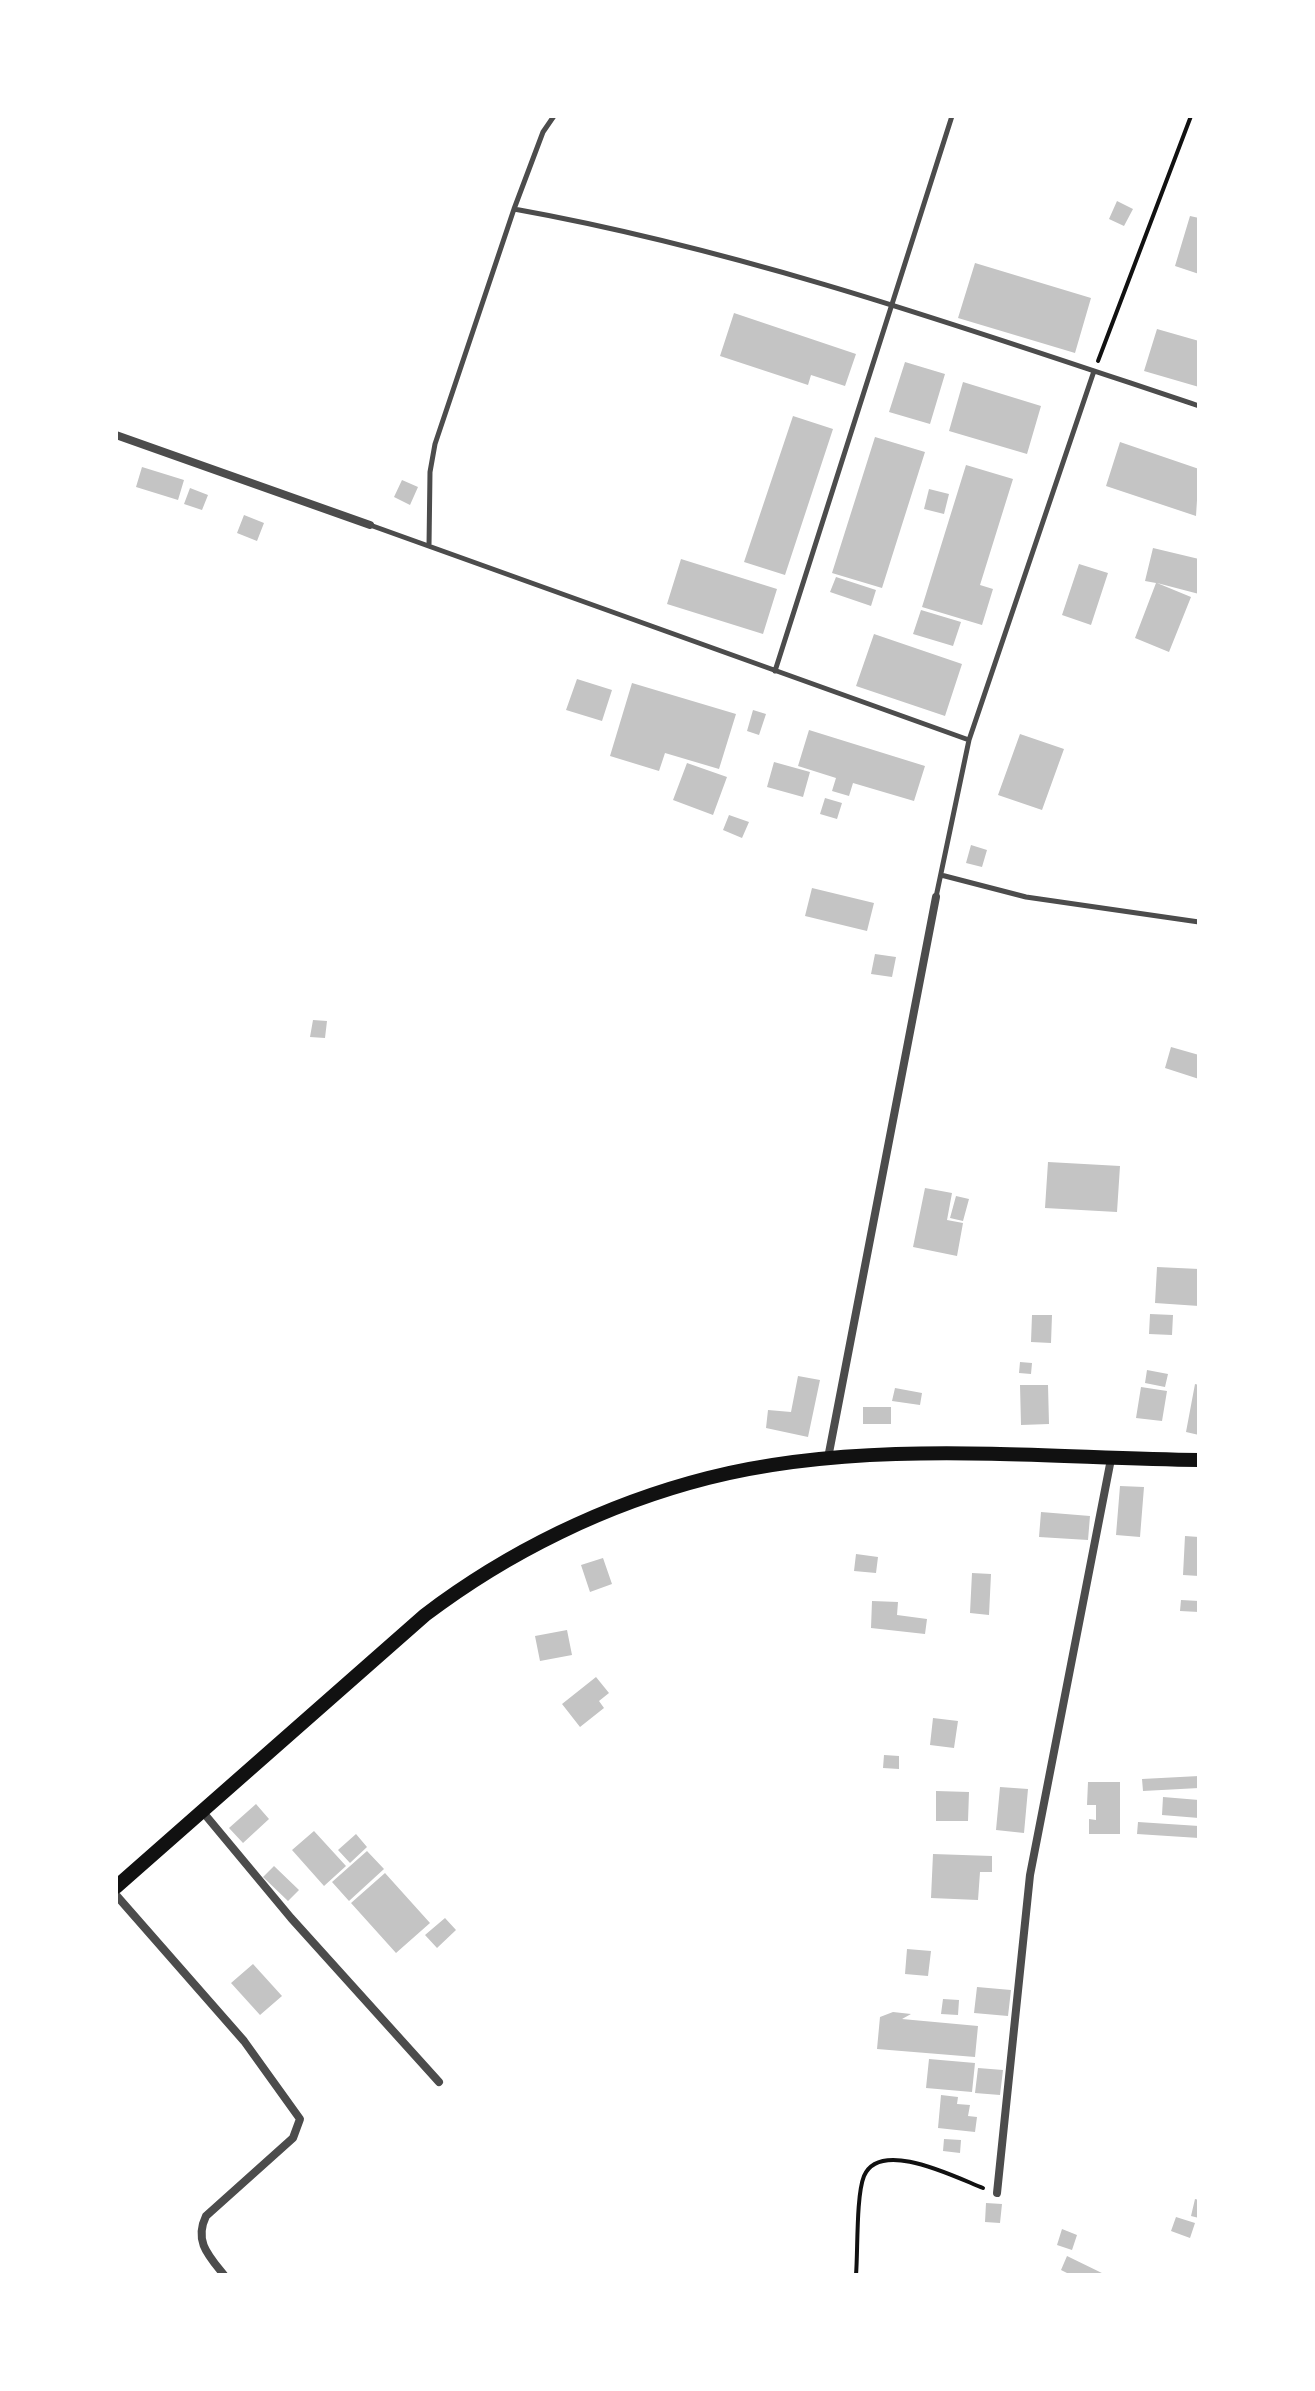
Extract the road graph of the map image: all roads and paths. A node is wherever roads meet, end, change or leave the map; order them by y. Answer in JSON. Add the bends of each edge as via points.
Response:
{"nodes":[{"id":1,"x":554,"y":116,"type":"edge"},
{"id":2,"x":952,"y":116,"type":"edge"},
{"id":3,"x":1191,"y":116,"type":"edge"},
{"id":4,"x":514,"y":209,"type":"junction"},
{"id":5,"x":891,"y":305,"type":"junction"},
{"id":6,"x":1094,"y":371,"type":"junction"},
{"id":7,"x":1199,"y":406,"type":"edge"},
{"id":8,"x":116,"y":435,"type":"edge"},
{"id":9,"x":370,"y":525,"type":"joint"},
{"id":10,"x":429,"y":546,"type":"junction"},
{"id":11,"x":775,"y":671,"type":"junction"},
{"id":12,"x":969,"y":740,"type":"junction"},
{"id":13,"x":941,"y":875,"type":"junction"},
{"id":14,"x":936,"y":897,"type":"joint"},
{"id":15,"x":1199,"y":922,"type":"edge"},
{"id":16,"x":828,"y":1459,"type":"junction"},
{"id":17,"x":1111,"y":1459,"type":"junction"},
{"id":18,"x":1199,"y":1460,"type":"edge"},
{"id":19,"x":201,"y":1810,"type":"junction"},
{"id":20,"x":116,"y":1887,"type":"edge"},
{"id":21,"x":116,"y":1895,"type":"edge"},
{"id":22,"x":439,"y":2082,"type":"dead end"},
{"id":23,"x":997,"y":2193,"type":"joint"},
{"id":24,"x":224,"y":2275,"type":"edge"},
{"id":25,"x":856,"y":2275,"type":"edge"}],
"edges":[{"from":1,"to":4,"type":"lane"},
{"from":2,"to":5,"type":"lane"},
{"from":3,"to":6,"type":"path"},
{"from":4,"to":5,"type":"lane","via":[[686,245]]},
{"from":4,"to":10,"type":"lane","via":[[435,444]]},
{"from":5,"to":6,"type":"lane"},
{"from":5,"to":11,"type":"lane"},
{"from":6,"to":7,"type":"lane"},
{"from":6,"to":12,"type":"lane"},
{"from":8,"to":9,"type":"street"},
{"from":9,"to":10,"type":"lane"},
{"from":10,"to":11,"type":"lane"},
{"from":11,"to":12,"type":"lane"},
{"from":12,"to":13,"type":"lane"},
{"from":13,"to":14,"type":"lane"},
{"from":13,"to":15,"type":"lane","via":[[1026,897]]},
{"from":14,"to":16,"type":"street"},
{"from":16,"to":17,"type":"main road"},
{"from":16,"to":19,"type":"main road","via":[[662,1491],[515,1555],[414,1623]]},
{"from":17,"to":18,"type":"main road"},
{"from":17,"to":23,"type":"street","via":[[1030,1875]]},
{"from":19,"to":20,"type":"main road"},
{"from":19,"to":22,"type":"street"},
{"from":21,"to":24,"type":"street","via":[[244,2041],[300,2119],[293,2138],[200,2227],[204,2248]]},
{"from":23,"to":25,"type":"path","via":[[913,2162],[883,2160],[871,2166],[862,2188]]}]}
